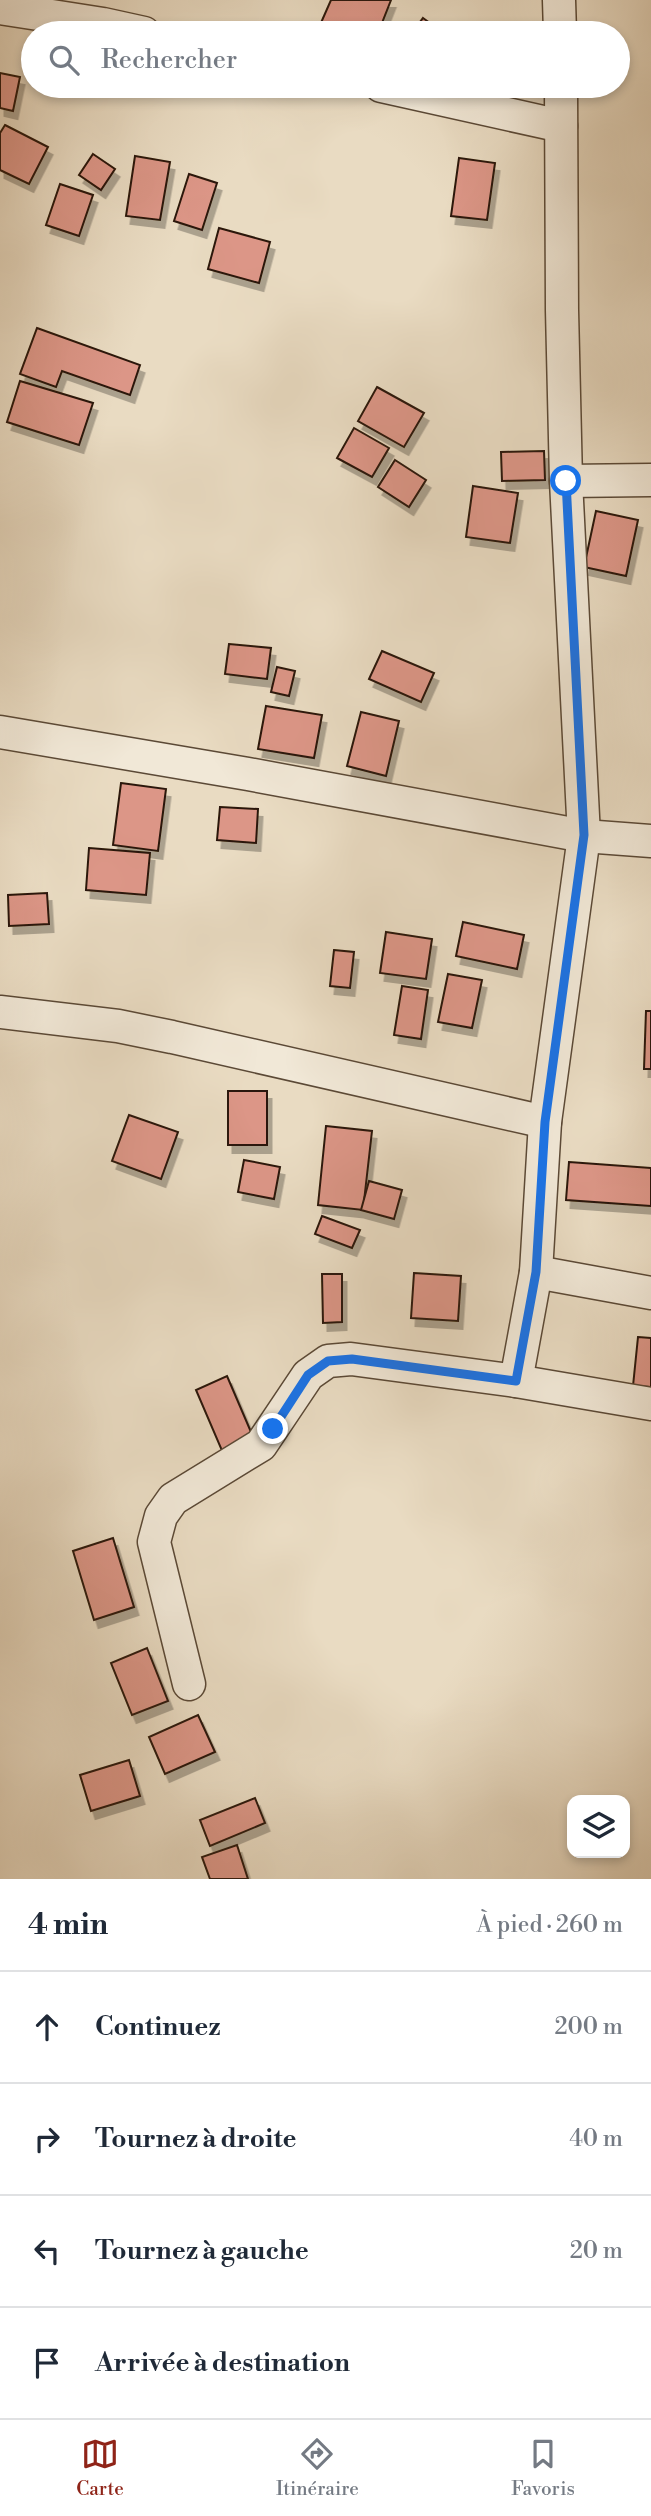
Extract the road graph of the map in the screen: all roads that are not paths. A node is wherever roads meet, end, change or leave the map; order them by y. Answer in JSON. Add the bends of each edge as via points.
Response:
{"nodes":[{"id":1,"x":559,"y":0,"type":"edge"},
{"id":2,"x":0,"y":8,"type":"edge"},
{"id":3,"x":84,"y":21,"type":"edge"},
{"id":4,"x":560,"y":21,"type":"edge"},
{"id":5,"x":435,"y":98,"type":"edge"},
{"id":6,"x":561,"y":98,"type":"edge"},
{"id":7,"x":561,"y":126,"type":"junction"},
{"id":8,"x":651,"y":480,"type":"edge"},
{"id":9,"x":566,"y":481,"type":"junction"},
{"id":10,"x":0,"y":732,"type":"edge"},
{"id":11,"x":584,"y":835,"type":"junction"},
{"id":12,"x":651,"y":841,"type":"edge"},
{"id":13,"x":0,"y":1012,"type":"edge"},
{"id":14,"x":545,"y":1122,"type":"junction"},
{"id":15,"x":536,"y":1272,"type":"junction"},
{"id":16,"x":651,"y":1293,"type":"edge"},
{"id":17,"x":516,"y":1381,"type":"junction"},
{"id":18,"x":651,"y":1404,"type":"edge"},
{"id":19,"x":189,"y":1684,"type":"dead end"}],
"edges":[{"from":1,"to":4,"type":"street"},
{"from":2,"to":3,"type":"street"},
{"from":5,"to":7,"type":"street"},
{"from":6,"to":7,"type":"street"},
{"from":7,"to":9,"type":"street"},
{"from":8,"to":9,"type":"street"},
{"from":9,"to":11,"type":"street"},
{"from":10,"to":11,"type":"street"},
{"from":11,"to":12,"type":"street"},
{"from":11,"to":14,"type":"street"},
{"from":13,"to":14,"type":"street","via":[[118,1026]]},
{"from":14,"to":15,"type":"street"},
{"from":15,"to":16,"type":"street"},
{"from":15,"to":17,"type":"street"},
{"from":17,"to":18,"type":"street"},
{"from":17,"to":19,"type":"street","via":[[352,1359],[328,1361],[308,1375],[261,1445],[173,1499],[160,1517],[154,1542]]}]}
